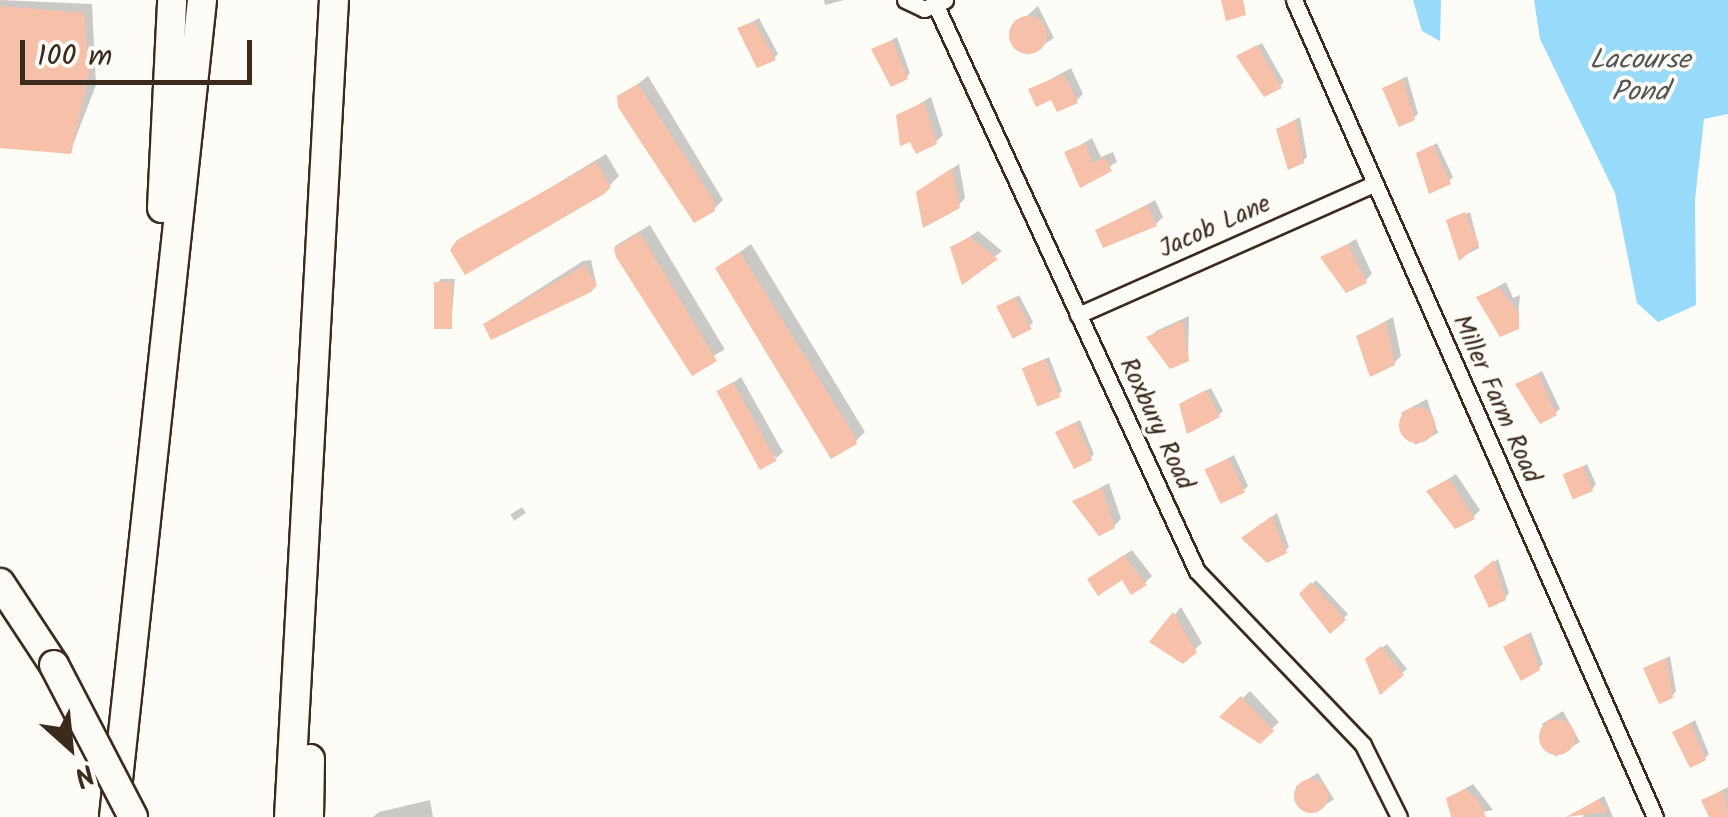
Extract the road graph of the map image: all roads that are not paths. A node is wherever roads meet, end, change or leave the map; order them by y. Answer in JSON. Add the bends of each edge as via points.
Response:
{"nodes":[{"id":1,"x":172,"y":0,"type":"edge"},
{"id":2,"x":202,"y":0,"type":"edge"},
{"id":3,"x":334,"y":0,"type":"edge"},
{"id":4,"x":906,"y":0,"type":"edge"},
{"id":5,"x":1294,"y":0,"type":"edge"},
{"id":6,"x":941,"y":3,"type":"edge"},
{"id":7,"x":1373,"y":184,"type":"junction"},
{"id":8,"x":1078,"y":315,"type":"junction"},
{"id":9,"x":305,"y":530,"type":"junction"},
{"id":10,"x":143,"y":547,"type":"junction"},
{"id":11,"x":0,"y":583,"type":"edge"},
{"id":12,"x":114,"y":817,"type":"edge"},
{"id":13,"x":133,"y":817,"type":"edge"},
{"id":14,"x":289,"y":817,"type":"edge"},
{"id":15,"x":309,"y":817,"type":"edge"},
{"id":16,"x":1399,"y":817,"type":"edge"},
{"id":17,"x":1655,"y":817,"type":"edge"}],
"edges":[{"from":1,"to":10,"type":"highway"},
{"from":2,"to":10,"type":"highway"},
{"from":3,"to":9,"type":"highway"},
{"from":4,"to":6,"type":"street","name":"Roxbury Road"},
{"from":5,"to":7,"type":"street","name":"Miller Farm Road"},
{"from":6,"to":8,"type":"street","name":"Roxbury Road"},
{"from":7,"to":8,"type":"street","name":"Jacob Lane"},
{"from":7,"to":17,"type":"street","name":"Miller Farm Road"},
{"from":8,"to":16,"type":"street","name":"Roxbury Road","via":[[1197,571],[1363,744]]},
{"from":9,"to":14,"type":"highway"},
{"from":9,"to":15,"type":"highway"},
{"from":10,"to":12,"type":"highway"},
{"from":11,"to":13,"type":"highway","bridge":true,"via":[[54,665]]}]}
